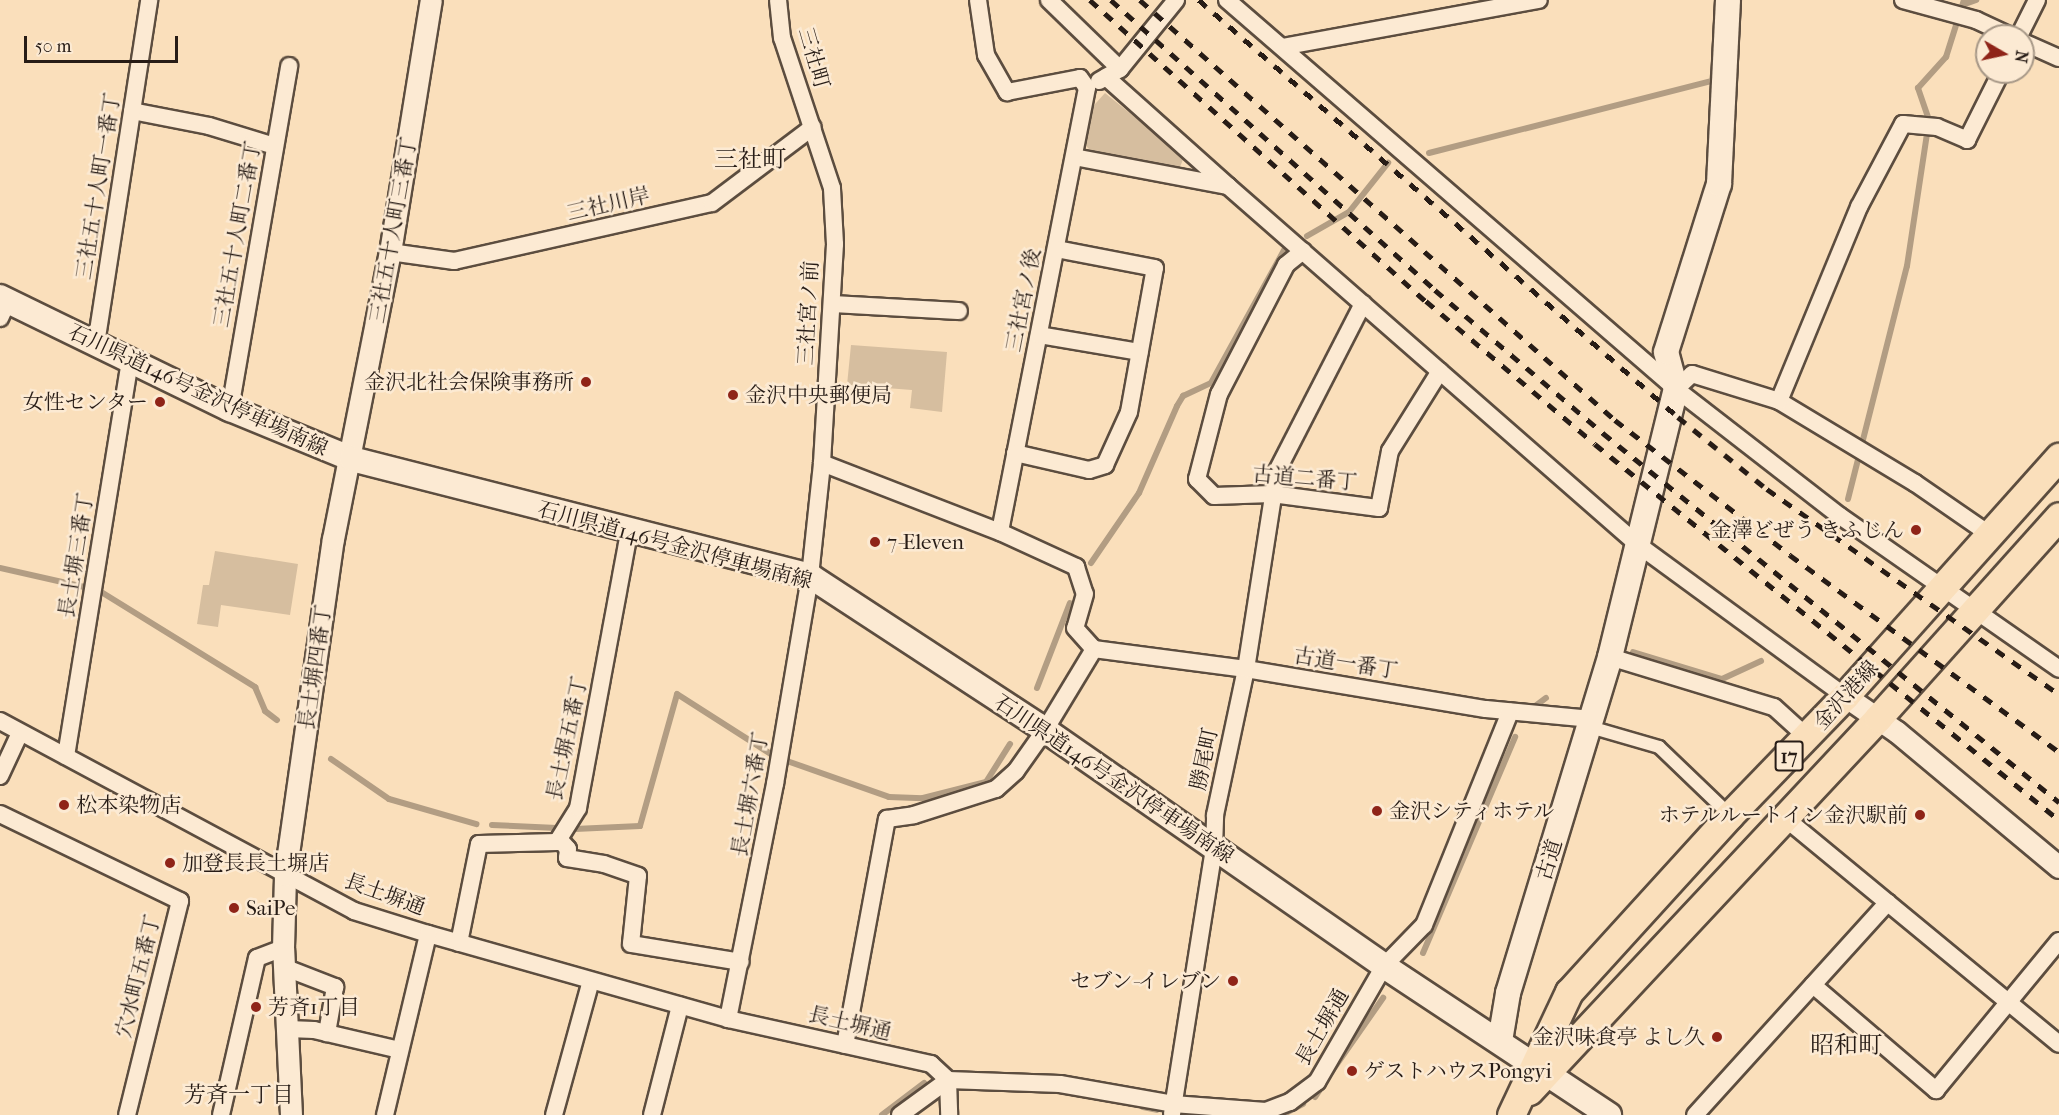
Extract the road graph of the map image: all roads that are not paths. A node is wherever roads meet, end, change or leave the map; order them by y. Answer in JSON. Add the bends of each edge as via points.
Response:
{"nodes":[{"id":1,"x":149,"y":0,"type":"edge"},
{"id":2,"x":431,"y":0,"type":"edge"},
{"id":3,"x":778,"y":0,"type":"edge"},
{"id":4,"x":978,"y":0,"type":"edge"},
{"id":5,"x":1049,"y":0,"type":"edge"},
{"id":6,"x":1176,"y":0,"type":"edge"},
{"id":7,"x":1227,"y":0,"type":"edge"},
{"id":8,"x":1539,"y":0,"type":"edge"},
{"id":9,"x":1728,"y":0,"type":"edge"},
{"id":10,"x":1903,"y":0,"type":"edge"},
{"id":11,"x":2037,"y":0,"type":"edge"},
{"id":12,"x":1985,"y":24,"type":"edge"},
{"id":13,"x":2025,"y":24,"type":"edge"},
{"id":14,"x":1282,"y":47,"type":"junction"},
{"id":15,"x":2035,"y":47,"type":"edge"},
{"id":16,"x":2059,"y":58,"type":"edge"},
{"id":17,"x":289,"y":66,"type":"dead end"},
{"id":18,"x":1113,"y":73,"type":"junction"},
{"id":19,"x":1084,"y":83,"type":"junction"},
{"id":20,"x":1995,"y":84,"type":"edge"},
{"id":21,"x":132,"y":111,"type":"junction"},
{"id":22,"x":813,"y":127,"type":"junction"},
{"id":23,"x":275,"y":146,"type":"junction"},
{"id":24,"x":1074,"y":157,"type":"junction"},
{"id":25,"x":1228,"y":186,"type":"junction"},
{"id":26,"x":1056,"y":249,"type":"junction"},
{"id":27,"x":1304,"y":251,"type":"junction"},
{"id":28,"x":390,"y":252,"type":"junction"},
{"id":29,"x":832,"y":304,"type":"junction"},
{"id":30,"x":1363,"y":304,"type":"junction"},
{"id":31,"x":3,"y":305,"type":"edge"},
{"id":32,"x":959,"y":311,"type":"dead end"},
{"id":33,"x":1039,"y":335,"type":"junction"},
{"id":34,"x":96,"y":344,"type":"junction"},
{"id":35,"x":1140,"y":352,"type":"junction"},
{"id":36,"x":130,"y":361,"type":"junction"},
{"id":37,"x":1440,"y":371,"type":"junction"},
{"id":38,"x":1676,"y":389,"type":"junction"},
{"id":39,"x":1779,"y":401,"type":"junction"},
{"id":40,"x":230,"y":409,"type":"junction"},
{"id":41,"x":1015,"y":453,"type":"junction"},
{"id":42,"x":2059,"y":457,"type":"edge"},
{"id":43,"x":352,"y":459,"type":"junction"},
{"id":44,"x":822,"y":462,"type":"junction"},
{"id":45,"x":1272,"y":494,"type":"junction"},
{"id":46,"x":2059,"y":516,"type":"edge"},
{"id":47,"x":1000,"y":532,"type":"junction"},
{"id":48,"x":629,"y":533,"type":"junction"},
{"id":49,"x":1989,"y":534,"type":"junction"},
{"id":50,"x":1637,"y":544,"type":"junction"},
{"id":51,"x":810,"y":576,"type":"junction"},
{"id":52,"x":1943,"y":586,"type":"junction"},
{"id":53,"x":1975,"y":609,"type":"junction"},
{"id":54,"x":1094,"y":649,"type":"junction"},
{"id":55,"x":1610,"y":657,"type":"junction"},
{"id":56,"x":1246,"y":669,"type":"junction"},
{"id":57,"x":2059,"y":669,"type":"edge"},
{"id":58,"x":1845,"y":696,"type":"junction"},
{"id":59,"x":1510,"y":712,"type":"junction"},
{"id":60,"x":1878,"y":718,"type":"junction"},
{"id":61,"x":0,"y":721,"type":"edge"},
{"id":62,"x":1591,"y":723,"type":"junction"},
{"id":63,"x":1045,"y":730,"type":"junction"},
{"id":64,"x":20,"y":733,"type":"junction"},
{"id":65,"x":1807,"y":737,"type":"junction"},
{"id":66,"x":66,"y":756,"type":"junction"},
{"id":67,"x":0,"y":776,"type":"edge"},
{"id":68,"x":0,"y":814,"type":"edge"},
{"id":69,"x":1730,"y":815,"type":"junction"},
{"id":70,"x":1785,"y":818,"type":"junction"},
{"id":71,"x":559,"y":839,"type":"junction"},
{"id":72,"x":1214,"y":848,"type":"junction"},
{"id":73,"x":2059,"y":867,"type":"edge"},
{"id":74,"x":285,"y":875,"type":"junction"},
{"id":75,"x":1888,"y":902,"type":"junction"},
{"id":76,"x":428,"y":934,"type":"junction"},
{"id":77,"x":2059,"y":941,"type":"edge"},
{"id":78,"x":459,"y":943,"type":"junction"},
{"id":79,"x":284,"y":958,"type":"junction"},
{"id":80,"x":741,"y":962,"type":"junction"},
{"id":81,"x":1384,"y":966,"type":"junction"},
{"id":82,"x":591,"y":981,"type":"junction"},
{"id":83,"x":1813,"y":986,"type":"junction"},
{"id":84,"x":2007,"y":1001,"type":"junction"},
{"id":85,"x":680,"y":1006,"type":"junction"},
{"id":86,"x":728,"y":1019,"type":"junction"},
{"id":87,"x":288,"y":1029,"type":"junction"},
{"id":88,"x":327,"y":1033,"type":"junction"},
{"id":89,"x":1500,"y":1041,"type":"junction"},
{"id":90,"x":2059,"y":1044,"type":"edge"},
{"id":91,"x":845,"y":1045,"type":"junction"},
{"id":92,"x":400,"y":1050,"type":"junction"},
{"id":93,"x":1540,"y":1068,"type":"junction"},
{"id":94,"x":948,"y":1080,"type":"junction"},
{"id":95,"x":1172,"y":1109,"type":"edge"},
{"id":96,"x":1512,"y":1112,"type":"edge"},
{"id":97,"x":127,"y":1115,"type":"edge"},
{"id":98,"x":221,"y":1115,"type":"edge"},
{"id":99,"x":291,"y":1115,"type":"edge"},
{"id":100,"x":385,"y":1115,"type":"edge"},
{"id":101,"x":554,"y":1115,"type":"edge"},
{"id":102,"x":652,"y":1115,"type":"edge"},
{"id":103,"x":900,"y":1115,"type":"edge"},
{"id":104,"x":950,"y":1115,"type":"edge"},
{"id":105,"x":1609,"y":1115,"type":"edge"},
{"id":106,"x":1695,"y":1115,"type":"edge"}],
"edges":[{"from":1,"to":21,"type":"street","name":"三社五十人町一番丁"},
{"from":2,"to":28,"type":"street","name":"三社五十人町三番丁"},
{"from":3,"to":22,"type":"street","name":"三社町","via":[[782,38]]},
{"from":4,"to":19,"type":"street","via":[[986,55],[1007,92]]},
{"from":5,"to":18,"type":"street"},
{"from":6,"to":18,"type":"street"},
{"from":7,"to":14,"type":"street"},
{"from":8,"to":14,"type":"street"},
{"from":9,"to":38,"type":"main road","via":[[1719,184],[1666,352]]},
{"from":10,"to":12,"type":"street"},
{"from":11,"to":13,"type":"street"},
{"from":14,"to":38,"type":"street"},
{"from":15,"to":16,"type":"street"},
{"from":17,"to":23,"type":"street","name":"三社五十人町二番丁"},
{"from":18,"to":19,"type":"street"},
{"from":18,"to":25,"type":"street"},
{"from":19,"to":24,"type":"street","name":"三社宮ノ後"},
{"from":20,"to":39,"type":"street","via":[[1967,140],[1937,127],[1904,124],[1859,207]]},
{"from":21,"to":23,"type":"street","via":[[209,126]]},
{"from":21,"to":34,"type":"street","name":"三社五十人町一番丁"},
{"from":22,"to":28,"type":"street","name":"三社川岸","via":[[761,170],[712,203],[454,261]]},
{"from":22,"to":29,"type":"street","name":"三社宮ノ前","via":[[832,188]]},
{"from":23,"to":40,"type":"street","name":"三社五十人町二番丁"},
{"from":24,"to":25,"type":"street"},
{"from":24,"to":26,"type":"street","name":"三社宮ノ後"},
{"from":25,"to":27,"type":"street"},
{"from":26,"to":33,"type":"street","name":"三社宮ノ後"},
{"from":26,"to":35,"type":"street","via":[[1155,268]]},
{"from":27,"to":30,"type":"street"},
{"from":27,"to":45,"type":"street","name":"古道二番丁","via":[[1286,265],[1219,394],[1197,479],[1214,496]]},
{"from":28,"to":43,"type":"street","name":"三社五十人町三番丁"},
{"from":29,"to":32,"type":"street"},
{"from":29,"to":44,"type":"street","name":"三社宮ノ前"},
{"from":30,"to":37,"type":"street"},
{"from":30,"to":45,"type":"street","name":"勝尾町","via":[[1277,471]]},
{"from":31,"to":34,"type":"main road","name":"石川県道146号金沢停車場南線"},
{"from":33,"to":35,"type":"street"},
{"from":33,"to":41,"type":"street","name":"三社宮ノ後"},
{"from":34,"to":36,"type":"main road","name":"石川県道146号金沢停車場南線"},
{"from":35,"to":41,"type":"street","via":[[1129,412],[1105,465],[1089,470]]},
{"from":36,"to":40,"type":"main road","name":"石川県道146号金沢停車場南線"},
{"from":36,"to":66,"type":"street","name":"長土塀三番丁"},
{"from":37,"to":45,"type":"street","name":"古道二番丁","via":[[1390,451],[1378,508]]},
{"from":37,"to":50,"type":"street"},
{"from":38,"to":39,"type":"street","via":[[1692,374]]},
{"from":38,"to":50,"type":"main road"},
{"from":38,"to":52,"type":"street","via":[[1840,516]]},
{"from":39,"to":49,"type":"street","via":[[1915,483]]},
{"from":40,"to":43,"type":"main road","name":"石川県道146号金沢停車場南線"},
{"from":41,"to":47,"type":"street","name":"三社宮ノ後"},
{"from":42,"to":49,"type":"main road","name":"金沢港線","number":"17"},
{"from":43,"to":48,"type":"main road","name":"石川県道146号金沢停車場南線"},
{"from":43,"to":74,"type":"street","name":"長土塀四番丁","via":[[333,539]]},
{"from":44,"to":47,"type":"street"},
{"from":44,"to":51,"type":"street","name":"三社宮ノ前"},
{"from":45,"to":56,"type":"street","name":"勝尾町"},
{"from":46,"to":53,"type":"main road","name":"金沢港線","number":"17"},
{"from":47,"to":54,"type":"street","via":[[1076,567],[1085,594],[1075,628]]},
{"from":48,"to":51,"type":"main road","name":"石川県道146号金沢停車場南線"},
{"from":48,"to":71,"type":"street","name":"長土塀五番丁","via":[[578,808]]},
{"from":49,"to":52,"type":"main road","name":"金沢港線","number":"17"},
{"from":50,"to":55,"type":"main road"},
{"from":50,"to":58,"type":"street"},
{"from":51,"to":63,"type":"main road","name":"石川県道146号金沢停車場南線"},
{"from":51,"to":80,"type":"street","name":"長土塀六番丁"},
{"from":52,"to":53,"type":"street"},
{"from":52,"to":58,"type":"main road","name":"金沢港線","number":"17"},
{"from":53,"to":57,"type":"street"},
{"from":53,"to":60,"type":"main road","name":"金沢港線","number":"17"},
{"from":54,"to":56,"type":"street","name":"古道一番丁"},
{"from":54,"to":63,"type":"street"},
{"from":55,"to":62,"type":"main road","name":"古道"},
{"from":55,"to":65,"type":"street","via":[[1774,708]]},
{"from":56,"to":59,"type":"street","name":"古道一番丁"},
{"from":56,"to":72,"type":"street","name":"勝尾町","via":[[1215,815]]},
{"from":58,"to":60,"type":"street"},
{"from":58,"to":65,"type":"main road","name":"金沢港線","number":"17"},
{"from":59,"to":62,"type":"street","name":"古道一番丁"},
{"from":59,"to":81,"type":"street","name":"長土塀通","via":[[1424,925]]},
{"from":60,"to":70,"type":"main road","name":"金沢港線","number":"17"},
{"from":60,"to":73,"type":"street"},
{"from":61,"to":64,"type":"street","name":"長土塀通"},
{"from":62,"to":69,"type":"street","name":"古道一番丁","via":[[1659,747]]},
{"from":62,"to":89,"type":"main road","name":"古道","via":[[1508,993]]},
{"from":63,"to":72,"type":"main road","name":"石川県道146号金沢停車場南線"},
{"from":63,"to":91,"type":"street","via":[[1016,771],[996,789],[914,815],[887,819]]},
{"from":64,"to":66,"type":"street","name":"長土塀通"},
{"from":64,"to":67,"type":"street"},
{"from":65,"to":69,"type":"main road","name":"金沢港線","number":"17"},
{"from":66,"to":74,"type":"street","name":"長土塀通"},
{"from":68,"to":97,"type":"street","name":"穴水町五番丁","via":[[180,902]]},
{"from":69,"to":93,"type":"main road","name":"金沢港線","number":"17","via":[[1569,992]]},
{"from":70,"to":75,"type":"street"},
{"from":70,"to":93,"type":"main road","name":"金沢港線","number":"17"},
{"from":71,"to":78,"type":"street","via":[[479,844]]},
{"from":71,"to":80,"type":"street","via":[[568,849],[567,858],[604,864],[638,876],[630,944]]},
{"from":72,"to":81,"type":"main road","name":"石川県道146号金沢停車場南線"},
{"from":72,"to":95,"type":"street","name":"勝尾町"},
{"from":74,"to":76,"type":"street","name":"長土塀通","via":[[354,911]]},
{"from":74,"to":79,"type":"street","name":"長土塀四番丁"},
{"from":75,"to":83,"type":"street"},
{"from":75,"to":84,"type":"street"},
{"from":76,"to":78,"type":"street","name":"長土塀通"},
{"from":76,"to":92,"type":"street"},
{"from":77,"to":84,"type":"street"},
{"from":78,"to":82,"type":"street","name":"長土塀通"},
{"from":79,"to":87,"type":"street","name":"長土塀四番丁"},
{"from":79,"to":88,"type":"street","via":[[335,987]]},
{"from":79,"to":98,"type":"street","via":[[257,958]]},
{"from":80,"to":86,"type":"street","name":"長土塀六番丁"},
{"from":81,"to":89,"type":"main road","name":"石川県道146号金沢停車場南線"},
{"from":81,"to":95,"type":"street","name":"長土塀通","via":[[1317,1082],[1290,1102],[1266,1111]]},
{"from":82,"to":85,"type":"street","name":"長土塀通"},
{"from":82,"to":101,"type":"street"},
{"from":83,"to":84,"type":"street","via":[[1936,1090]]},
{"from":83,"to":106,"type":"street"},
{"from":84,"to":90,"type":"street"},
{"from":85,"to":86,"type":"street","name":"長土塀通"},
{"from":85,"to":102,"type":"street"},
{"from":86,"to":91,"type":"street","name":"長土塀通"},
{"from":87,"to":88,"type":"street"},
{"from":87,"to":99,"type":"street","name":"長土塀四番丁"},
{"from":88,"to":92,"type":"street"},
{"from":89,"to":93,"type":"main road","name":"石川県道146号金沢停車場南線"},
{"from":91,"to":94,"type":"street","name":"長土塀通","via":[[930,1064]]},
{"from":92,"to":100,"type":"street"},
{"from":93,"to":96,"type":"main road","name":"金沢港線","number":"17"},
{"from":93,"to":105,"type":"main road","name":"石川県道146号金沢停車場南線"},
{"from":94,"to":95,"type":"street","name":"長土塀通","via":[[1060,1084]]},
{"from":94,"to":103,"type":"street"},
{"from":94,"to":104,"type":"street"}]}
